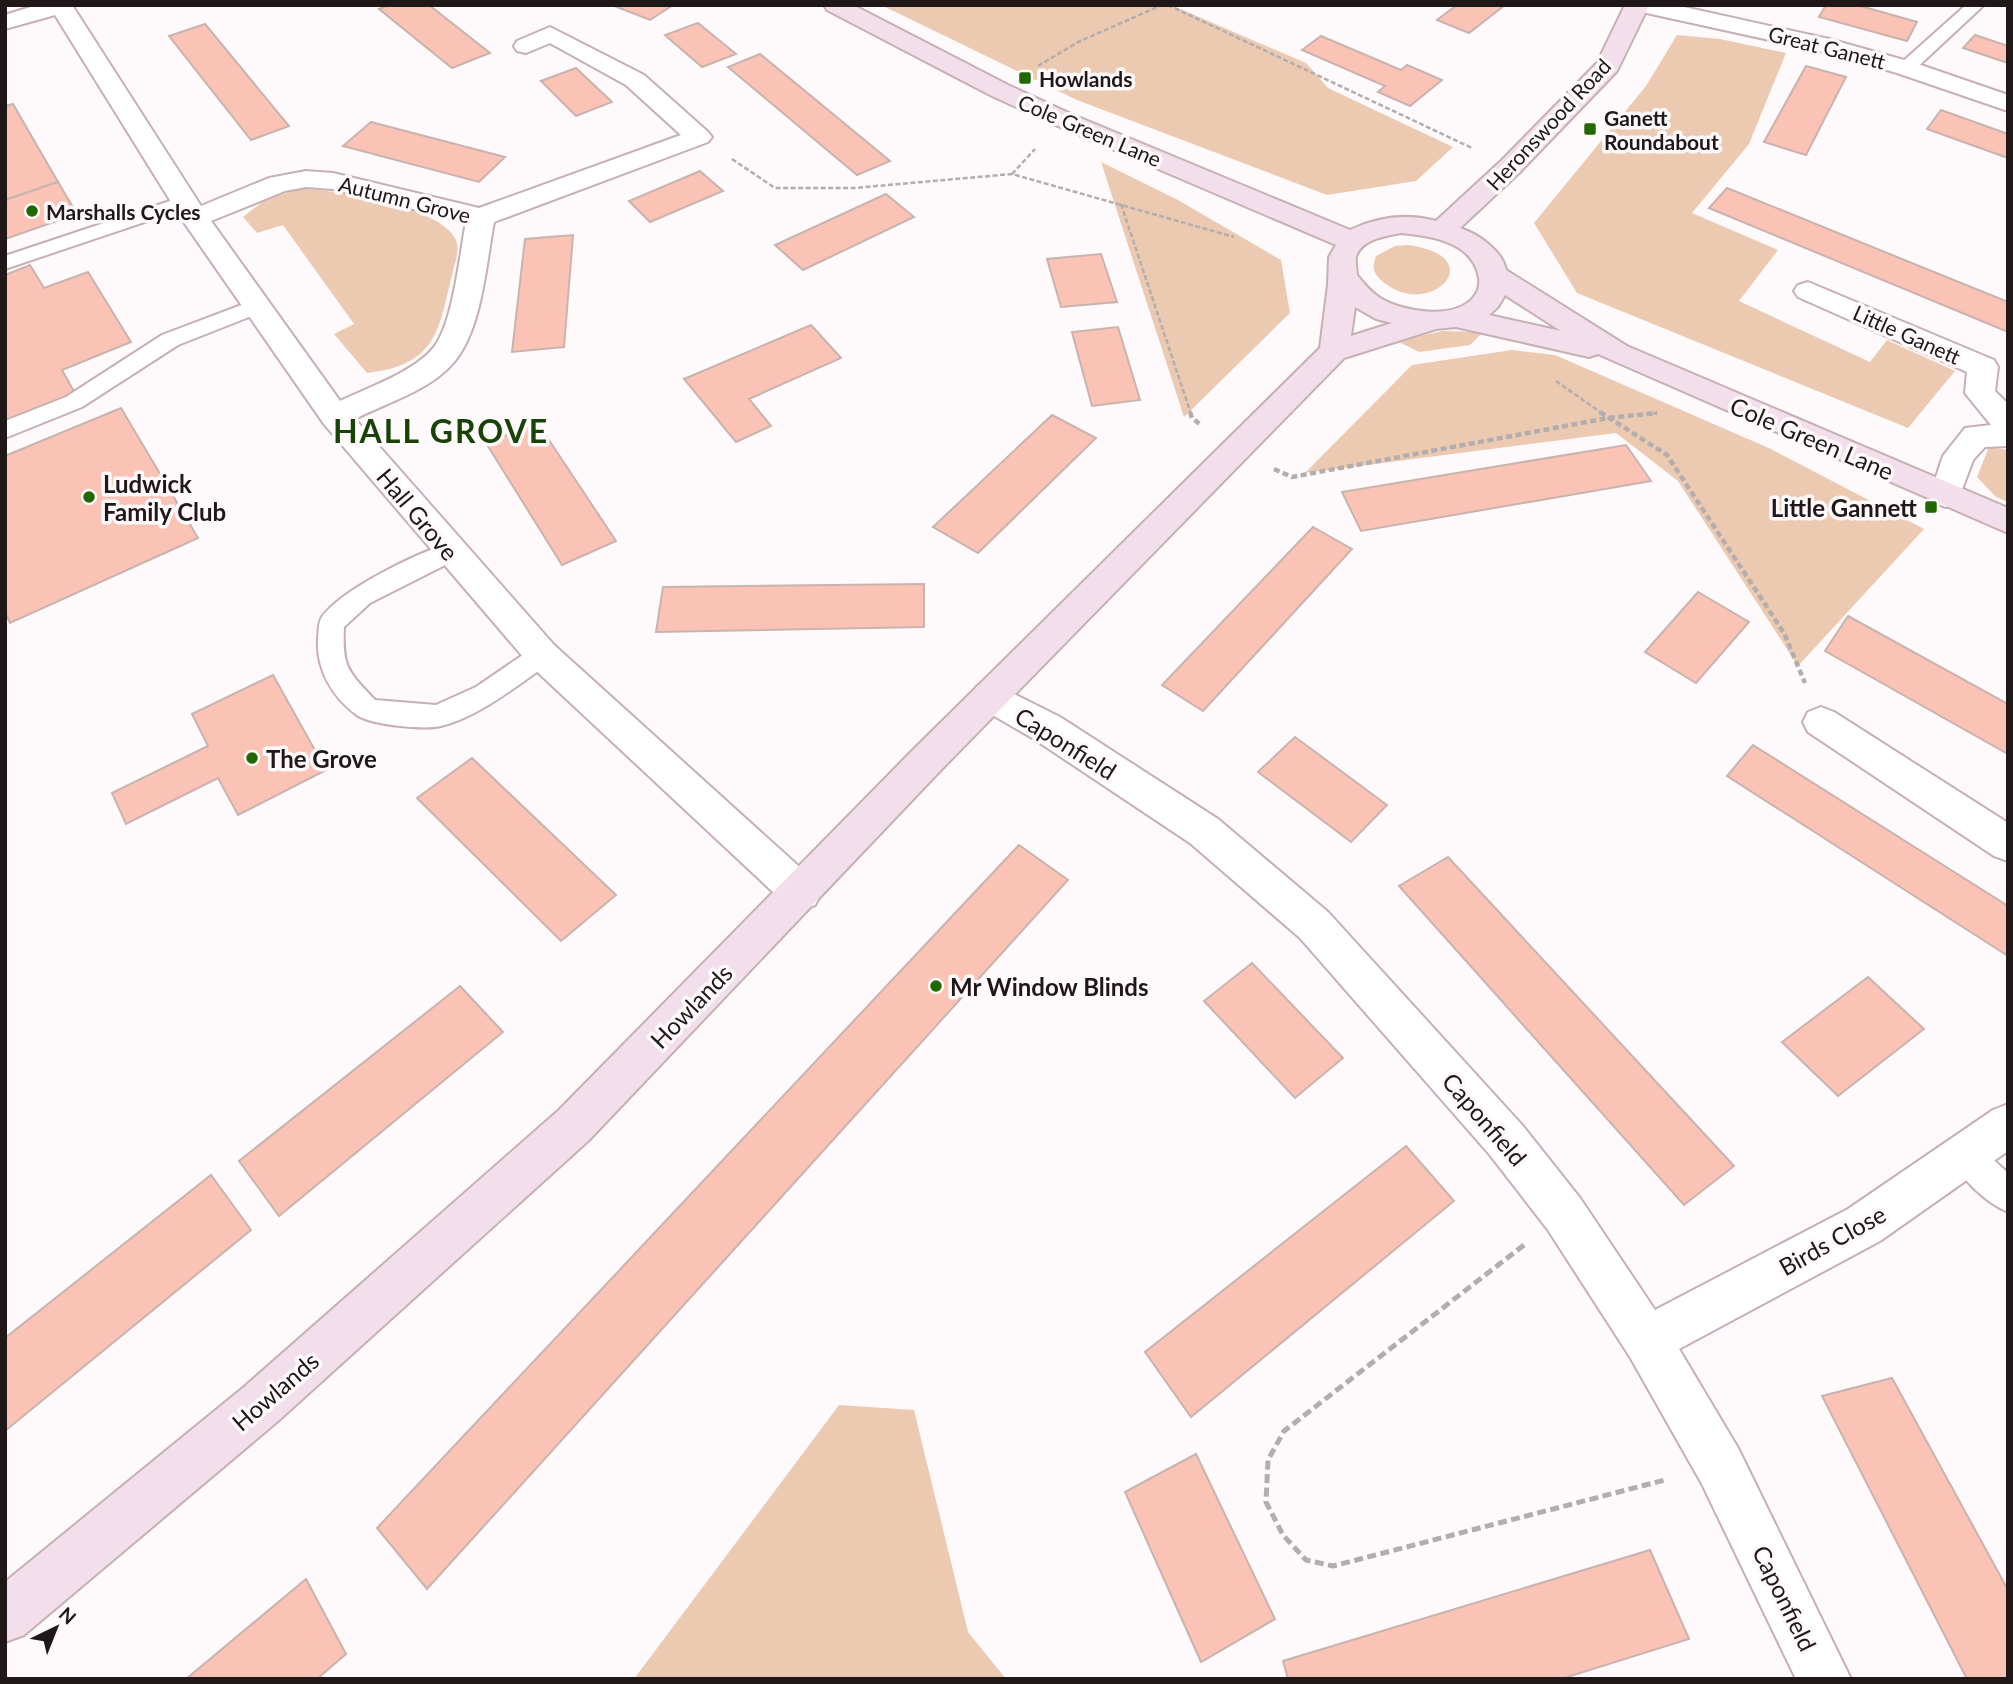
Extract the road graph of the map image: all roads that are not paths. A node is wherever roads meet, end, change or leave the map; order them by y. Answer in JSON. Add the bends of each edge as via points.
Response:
{"nodes":[{"id":1,"x":60,"y":5,"type":"edge"},
{"id":2,"x":835,"y":5,"type":"edge"},
{"id":3,"x":1637,"y":5,"type":"edge"},
{"id":4,"x":1642,"y":5,"type":"edge"},
{"id":5,"x":1976,"y":5,"type":"edge"},
{"id":6,"x":5,"y":22,"type":"edge"},
{"id":7,"x":526,"y":46,"type":"dead end"},
{"id":8,"x":1906,"y":68,"type":"junction"},
{"id":9,"x":2008,"y":104,"type":"edge"},
{"id":10,"x":190,"y":210,"type":"junction"},
{"id":11,"x":481,"y":217,"type":"junction"},
{"id":12,"x":1442,"y":230,"type":"junction"},
{"id":13,"x":1352,"y":241,"type":"junction"},
{"id":14,"x":5,"y":263,"type":"edge"},
{"id":15,"x":1343,"y":276,"type":"junction"},
{"id":16,"x":1496,"y":276,"type":"junction"},
{"id":17,"x":1808,"y":291,"type":"dead end"},
{"id":18,"x":257,"y":306,"type":"junction"},
{"id":19,"x":1443,"y":319,"type":"junction"},
{"id":20,"x":1334,"y":351,"type":"junction"},
{"id":21,"x":1617,"y":353,"type":"junction"},
{"id":22,"x":335,"y":416,"type":"junction"},
{"id":23,"x":2008,"y":424,"type":"edge"},
{"id":24,"x":5,"y":430,"type":"edge"},
{"id":25,"x":2008,"y":435,"type":"edge"},
{"id":26,"x":1947,"y":495,"type":"junction"},
{"id":27,"x":2008,"y":521,"type":"edge"},
{"id":28,"x":450,"y":552,"type":"junction"},
{"id":29,"x":542,"y":656,"type":"junction"},
{"id":30,"x":990,"y":696,"type":"junction"},
{"id":31,"x":1821,"y":722,"type":"road end"},
{"id":32,"x":2008,"y":844,"type":"edge"},
{"id":33,"x":801,"y":893,"type":"junction"},
{"id":34,"x":2008,"y":1125,"type":"edge"},
{"id":35,"x":1966,"y":1156,"type":"junction"},
{"id":36,"x":2008,"y":1196,"type":"edge"},
{"id":37,"x":1647,"y":1340,"type":"junction"},
{"id":38,"x":5,"y":1616,"type":"edge"},
{"id":39,"x":1824,"y":1679,"type":"edge"}],
"edges":[{"from":1,"to":6,"type":"street"},
{"from":1,"to":10,"type":"street","name":"Hall Grove"},
{"from":2,"to":13,"type":"street","name":"Cole Green Lane","via":[[999,90]]},
{"from":3,"to":12,"type":"street","name":"Heronswood Road","via":[[1608,66]]},
{"from":4,"to":8,"type":"street","name":"Great Ganett","via":[[1817,43]]},
{"from":5,"to":8,"type":"lane"},
{"from":7,"to":11,"type":"street","via":[[550,34],[635,80],[699,137]]},
{"from":8,"to":9,"type":"street","name":"Great Ganett"},
{"from":10,"to":11,"type":"street","name":"Autumn Grove","via":[[306,179],[333,181]]},
{"from":10,"to":14,"type":"lane"},
{"from":10,"to":18,"type":"street","name":"Hall Grove"},
{"from":11,"to":22,"type":"street","name":"Autumn Grove","via":[[455,335],[444,355]]},
{"from":12,"to":13,"type":"street","via":[[1413,225],[1382,227]]},
{"from":12,"to":16,"type":"street","via":[[1480,250]]},
{"from":13,"to":15,"type":"street","via":[[1343,256]]},
{"from":15,"to":19,"type":"street","via":[[1354,293],[1398,317]]},
{"from":15,"to":20,"type":"street"},
{"from":16,"to":19,"type":"street","via":[[1493,292],[1478,309]]},
{"from":16,"to":21,"type":"street","name":"Cole Green Lane"},
{"from":17,"to":23,"type":"street","name":"Little Ganett","via":[[1983,367],[1980,393]]},
{"from":18,"to":22,"type":"street","name":"Hall Grove"},
{"from":18,"to":24,"type":"lane","via":[[170,340],[74,402]]},
{"from":19,"to":20,"type":"street","name":"Howlands"},
{"from":19,"to":21,"type":"street","name":"Cole Green Lane"},
{"from":20,"to":30,"type":"street","name":"Howlands"},
{"from":21,"to":26,"type":"street","name":"Cole Green Lane"},
{"from":22,"to":28,"type":"street","name":"Hall Grove"},
{"from":25,"to":26,"type":"street","via":[[1976,436],[1959,456]]},
{"from":26,"to":27,"type":"street","name":"Cole Green Lane"},
{"from":28,"to":29,"type":"street","name":"Hall Grove"},
{"from":28,"to":29,"type":"lane","via":[[361,596],[332,623],[330,650],[335,676],[367,708],[438,716],[485,694]]},
{"from":29,"to":33,"type":"street","name":"Hall Grove"},
{"from":30,"to":33,"type":"street","name":"Howlands"},
{"from":30,"to":37,"type":"street","name":"Caponfield","via":[[1204,831],[1314,925],[1506,1140],[1564,1214]]},
{"from":31,"to":32,"type":"street"},
{"from":33,"to":38,"type":"street","name":"Howlands","via":[[574,1125],[261,1404]]},
{"from":34,"to":35,"type":"street","name":"Birds Close"},
{"from":35,"to":36,"type":"lane"},
{"from":35,"to":37,"type":"street","name":"Birds Close","via":[[1864,1225]]},
{"from":37,"to":39,"type":"street","name":"Caponfield","via":[[1720,1466]]}]}
